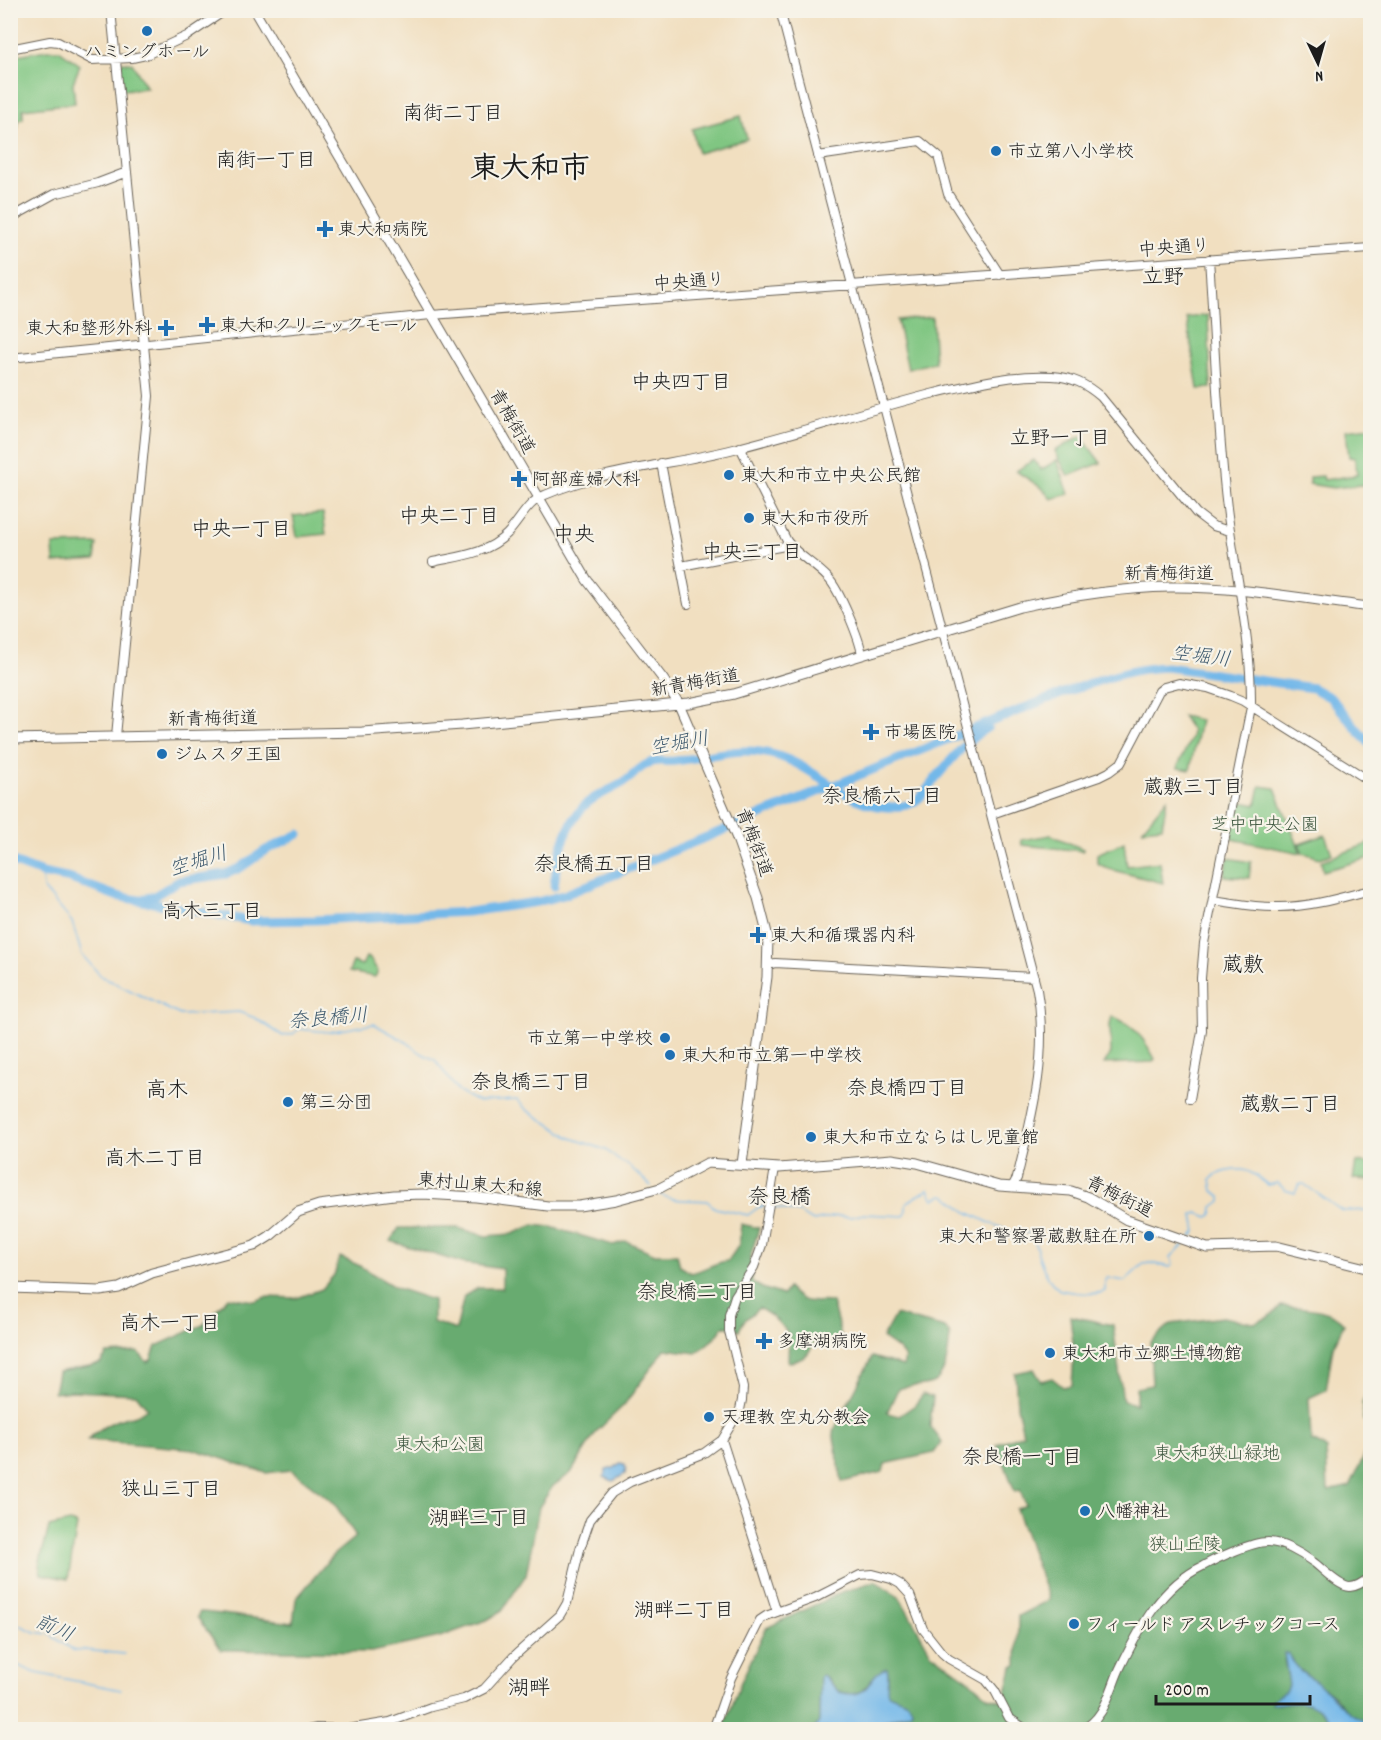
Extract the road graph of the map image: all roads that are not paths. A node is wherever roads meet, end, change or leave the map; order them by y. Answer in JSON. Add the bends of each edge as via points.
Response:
{"nodes":[{"id":1,"x":111,"y":10,"type":"edge"},
{"id":2,"x":225,"y":10,"type":"edge"},
{"id":3,"x":254,"y":10,"type":"edge"},
{"id":4,"x":780,"y":10,"type":"edge"},
{"id":5,"x":10,"y":49,"type":"edge"},
{"id":6,"x":114,"y":59,"type":"junction"},
{"id":7,"x":818,"y":156,"type":"junction"},
{"id":8,"x":127,"y":172,"type":"junction"},
{"id":9,"x":10,"y":215,"type":"edge"},
{"id":10,"x":1371,"y":248,"type":"edge"},
{"id":11,"x":1209,"y":259,"type":"junction"},
{"id":12,"x":1000,"y":275,"type":"junction"},
{"id":13,"x":852,"y":284,"type":"junction"},
{"id":14,"x":432,"y":315,"type":"junction"},
{"id":15,"x":145,"y":344,"type":"junction"},
{"id":16,"x":10,"y":358,"type":"edge"},
{"id":17,"x":884,"y":407,"type":"junction"},
{"id":18,"x":740,"y":447,"type":"junction"},
{"id":19,"x":661,"y":463,"type":"junction"},
{"id":20,"x":539,"y":498,"type":"junction"},
{"id":21,"x":1230,"y":531,"type":"junction"},
{"id":22,"x":790,"y":545,"type":"junction"},
{"id":23,"x":433,"y":562,"type":"dead end"},
{"id":24,"x":681,"y":566,"type":"junction"},
{"id":25,"x":1238,"y":591,"type":"junction"},
{"id":26,"x":688,"y":604,"type":"dead end"},
{"id":27,"x":1371,"y":607,"type":"edge"},
{"id":28,"x":943,"y":630,"type":"junction"},
{"id":29,"x":862,"y":655,"type":"junction"},
{"id":30,"x":679,"y":704,"type":"junction"},
{"id":31,"x":1251,"y":707,"type":"junction"},
{"id":32,"x":116,"y":736,"type":"junction"},
{"id":33,"x":10,"y":739,"type":"edge"},
{"id":34,"x":1371,"y":781,"type":"edge"},
{"id":35,"x":992,"y":814,"type":"junction"},
{"id":36,"x":1371,"y":890,"type":"edge"},
{"id":37,"x":1214,"y":900,"type":"junction"},
{"id":38,"x":769,"y":964,"type":"junction"},
{"id":39,"x":1034,"y":977,"type":"junction"},
{"id":40,"x":1190,"y":1099,"type":"dead end"},
{"id":41,"x":742,"y":1164,"type":"junction"},
{"id":42,"x":775,"y":1168,"type":"junction"},
{"id":43,"x":1012,"y":1187,"type":"junction"},
{"id":44,"x":1371,"y":1269,"type":"edge"},
{"id":45,"x":10,"y":1288,"type":"edge"},
{"id":46,"x":722,"y":1440,"type":"junction"},
{"id":47,"x":1371,"y":1577,"type":"edge"},
{"id":48,"x":777,"y":1612,"type":"junction"},
{"id":49,"x":308,"y":1730,"type":"edge"},
{"id":50,"x":713,"y":1730,"type":"edge"},
{"id":51,"x":1028,"y":1730,"type":"edge"},
{"id":52,"x":1080,"y":1730,"type":"edge"}],
"edges":[{"from":1,"to":6,"type":"street"},
{"from":2,"to":6,"type":"street","via":[[187,36],[146,55]]},
{"from":3,"to":14,"type":"main road","name":"青梅街道"},
{"from":4,"to":7,"type":"street"},
{"from":5,"to":6,"type":"street","via":[[50,41],[87,58]]},
{"from":6,"to":8,"type":"street"},
{"from":7,"to":12,"type":"street","via":[[920,141],[938,156],[948,194]]},
{"from":7,"to":13,"type":"street"},
{"from":8,"to":9,"type":"street","via":[[54,194]]},
{"from":8,"to":15,"type":"street"},
{"from":10,"to":11,"type":"street","name":"中央通り"},
{"from":11,"to":12,"type":"street","name":"中央通り"},
{"from":11,"to":21,"type":"street","via":[[1220,447]]},
{"from":12,"to":13,"type":"street","name":"中央通り"},
{"from":13,"to":14,"type":"street","name":"中央通り"},
{"from":13,"to":17,"type":"street"},
{"from":14,"to":15,"type":"street","name":"中央通り"},
{"from":14,"to":20,"type":"main road","name":"青梅街道"},
{"from":15,"to":16,"type":"street","name":"中央通り"},
{"from":15,"to":32,"type":"street","via":[[149,406]]},
{"from":17,"to":18,"type":"street"},
{"from":17,"to":21,"type":"street","via":[[982,381],[1050,376],[1076,380],[1101,397],[1196,513],[1213,526]]},
{"from":17,"to":28,"type":"street"},
{"from":18,"to":19,"type":"street"},
{"from":18,"to":22,"type":"street"},
{"from":19,"to":20,"type":"street","via":[[599,476]]},
{"from":19,"to":24,"type":"street"},
{"from":20,"to":23,"type":"street","via":[[491,547]]},
{"from":20,"to":30,"type":"main road","name":"青梅街道","via":[[590,585]]},
{"from":21,"to":25,"type":"street"},
{"from":22,"to":24,"type":"street"},
{"from":22,"to":29,"type":"street","via":[[832,582]]},
{"from":24,"to":26,"type":"street"},
{"from":25,"to":27,"type":"main road","name":"新青梅街道"},
{"from":25,"to":28,"type":"main road","name":"新青梅街道","via":[[1172,587],[1101,591],[1020,607]]},
{"from":25,"to":31,"type":"street","via":[[1251,670]]},
{"from":28,"to":29,"type":"main road","name":"新青梅街道"},
{"from":28,"to":35,"type":"street"},
{"from":29,"to":30,"type":"main road","name":"新青梅街道","via":[[724,697]]},
{"from":30,"to":32,"type":"main road","name":"新青梅街道","via":[[362,732]]},
{"from":30,"to":38,"type":"main road","name":"青梅街道","via":[[736,835],[764,919]]},
{"from":31,"to":34,"type":"street"},
{"from":31,"to":35,"type":"street","via":[[1208,688],[1179,683],[1164,687],[1124,758],[1113,770]]},
{"from":31,"to":37,"type":"street"},
{"from":32,"to":33,"type":"main road","name":"新青梅街道"},
{"from":35,"to":39,"type":"street"},
{"from":36,"to":37,"type":"street","via":[[1285,907]]},
{"from":37,"to":40,"type":"street","via":[[1204,943],[1201,1042]]},
{"from":38,"to":39,"type":"street"},
{"from":38,"to":41,"type":"main road","name":"青梅街道"},
{"from":39,"to":43,"type":"street","via":[[1042,1032],[1040,1072]]},
{"from":41,"to":42,"type":"main road","name":"青梅街道"},
{"from":41,"to":45,"type":"main road","name":"東村山東大和線","via":[[707,1162],[654,1190],[567,1207],[423,1194],[319,1205],[298,1212],[254,1246],[152,1273],[113,1290]]},
{"from":42,"to":43,"type":"main road","name":"青梅街道","via":[[897,1158]]},
{"from":42,"to":46,"type":"street","via":[[762,1245],[729,1315],[729,1331],[743,1388],[740,1410]]},
{"from":43,"to":44,"type":"main road","name":"青梅街道","via":[[1059,1188],[1078,1193],[1127,1220],[1218,1249],[1279,1246]]},
{"from":46,"to":48,"type":"street"},
{"from":46,"to":49,"type":"street","via":[[704,1453],[612,1493],[590,1520],[567,1603],[560,1615],[484,1689],[390,1722]]},
{"from":47,"to":52,"type":"street","via":[[1352,1587],[1343,1586],[1312,1561],[1268,1542],[1192,1571],[1151,1611],[1120,1667],[1108,1701],[1091,1723]]},
{"from":48,"to":50,"type":"street","via":[[764,1617],[752,1633]]},
{"from":48,"to":51,"type":"street","via":[[821,1596],[860,1575],[891,1579],[910,1595],[923,1629],[942,1653],[986,1680],[1009,1718]]}]}
